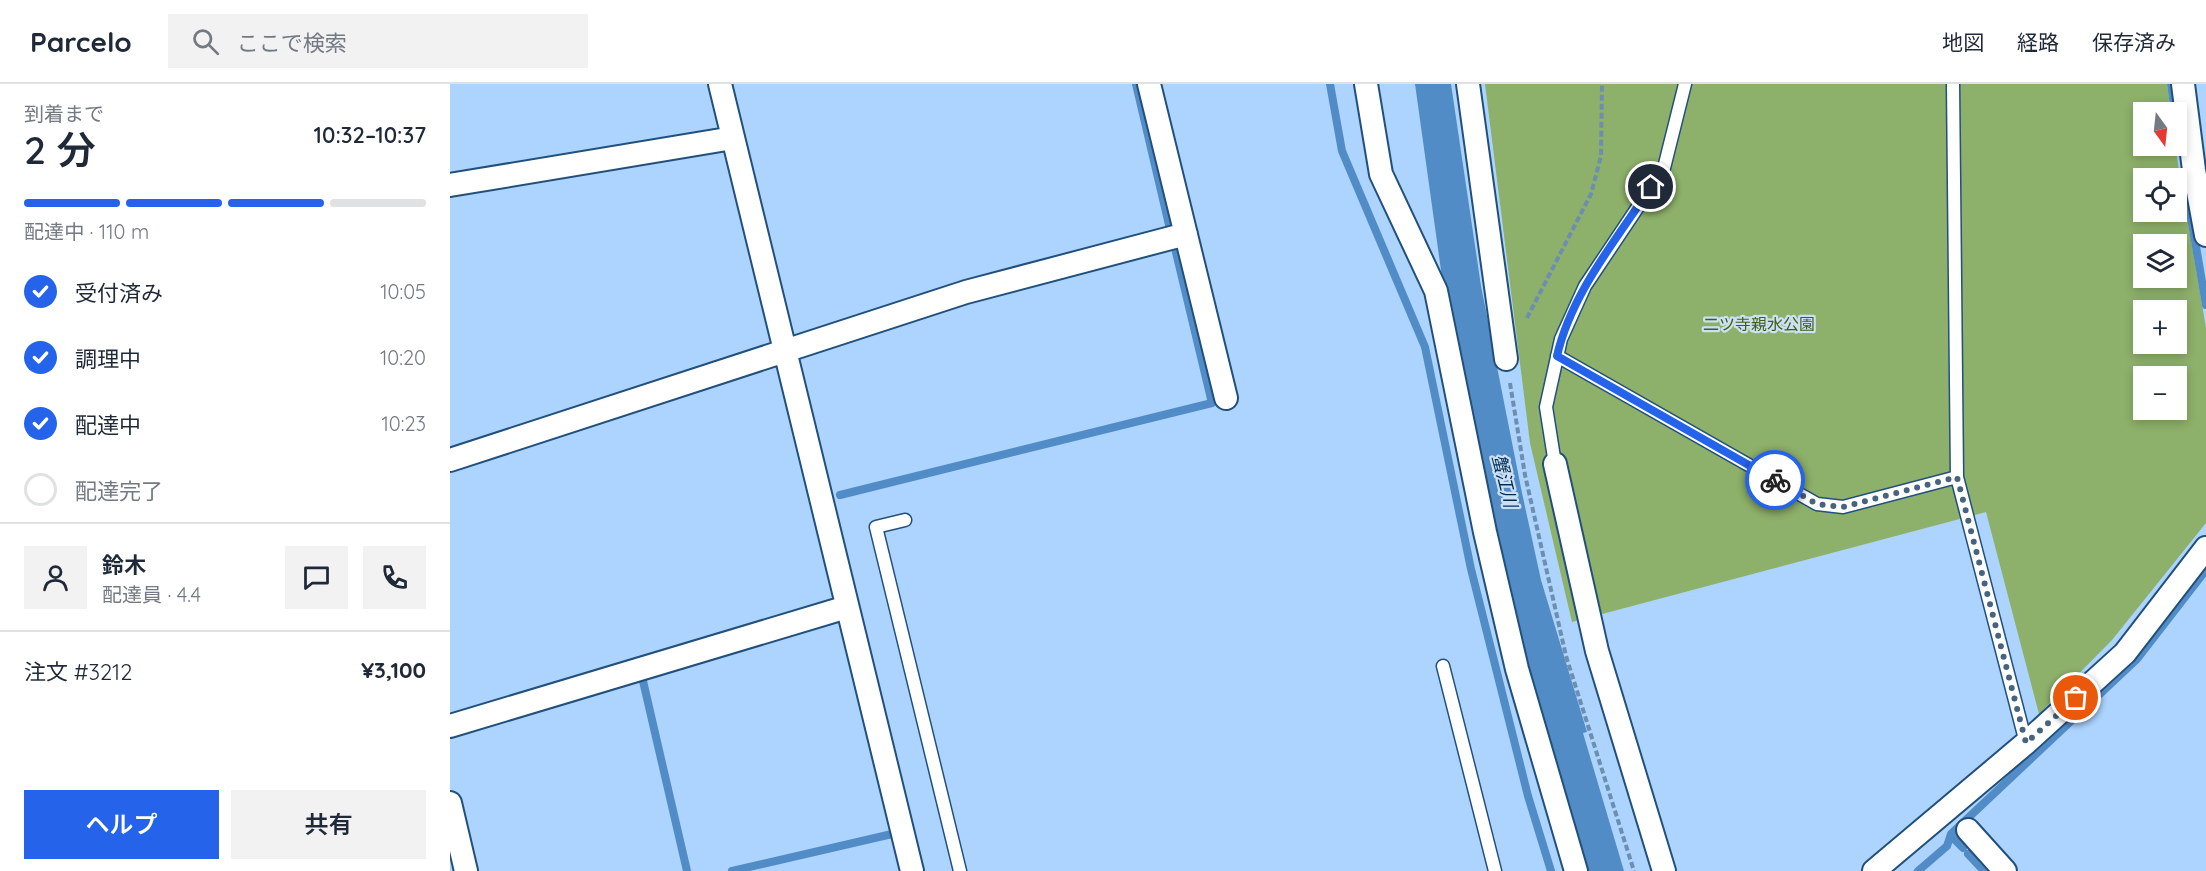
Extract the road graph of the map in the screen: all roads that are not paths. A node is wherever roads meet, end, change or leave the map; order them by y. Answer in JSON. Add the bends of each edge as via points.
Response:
{"nodes":[{"id":1,"x":720,"y":84,"type":"edge"},
{"id":2,"x":1149,"y":84,"type":"edge"},
{"id":3,"x":1366,"y":84,"type":"edge"},
{"id":4,"x":1468,"y":84,"type":"edge"},
{"id":5,"x":1685,"y":84,"type":"edge"},
{"id":6,"x":1953,"y":84,"type":"edge"},
{"id":7,"x":2183,"y":84,"type":"edge"},
{"id":8,"x":733,"y":138,"type":"junction"},
{"id":9,"x":2200,"y":170,"type":"edge"},
{"id":10,"x":450,"y":185,"type":"edge"},
{"id":11,"x":1185,"y":234,"type":"junction"},
{"id":12,"x":2206,"y":234,"type":"edge"},
{"id":13,"x":785,"y":351,"type":"junction"},
{"id":14,"x":1557,"y":356,"type":"junction"},
{"id":15,"x":1506,"y":359,"type":"dead end"},
{"id":16,"x":1226,"y":398,"type":"dead end"},
{"id":17,"x":450,"y":460,"type":"edge"},
{"id":18,"x":1555,"y":464,"type":"joint"},
{"id":19,"x":1957,"y":477,"type":"junction"},
{"id":20,"x":905,"y":520,"type":"dead end"},
{"id":21,"x":2206,"y":548,"type":"edge"},
{"id":22,"x":847,"y":607,"type":"junction"},
{"id":23,"x":1443,"y":666,"type":"dead end"},
{"id":24,"x":450,"y":726,"type":"edge"},
{"id":25,"x":2026,"y":743,"type":"junction"},
{"id":26,"x":450,"y":803,"type":"edge"},
{"id":27,"x":1968,"y":830,"type":"dead end"},
{"id":28,"x":466,"y":871,"type":"edge"},
{"id":29,"x":912,"y":871,"type":"edge"},
{"id":30,"x":960,"y":871,"type":"edge"},
{"id":31,"x":1495,"y":871,"type":"edge"},
{"id":32,"x":1576,"y":871,"type":"edge"},
{"id":33,"x":1664,"y":871,"type":"edge"},
{"id":34,"x":1874,"y":871,"type":"edge"},
{"id":35,"x":2005,"y":871,"type":"edge"}],
"edges":[{"from":1,"to":8,"type":"street"},
{"from":2,"to":11,"type":"street"},
{"from":3,"to":32,"type":"street","via":[[1381,174],[1436,291],[1517,669]]},
{"from":4,"to":15,"type":"street"},
{"from":5,"to":14,"type":"lane","via":[[1664,168],[1585,286]]},
{"from":6,"to":19,"type":"lane"},
{"from":7,"to":9,"type":"street"},
{"from":8,"to":10,"type":"street"},
{"from":8,"to":13,"type":"street"},
{"from":9,"to":12,"type":"street"},
{"from":11,"to":13,"type":"street","via":[[966,292]]},
{"from":11,"to":16,"type":"street"},
{"from":13,"to":17,"type":"street"},
{"from":13,"to":22,"type":"street"},
{"from":14,"to":18,"type":"lane","via":[[1546,407]]},
{"from":14,"to":19,"type":"lane","via":[[1817,504],[1843,507]]},
{"from":18,"to":33,"type":"street","via":[[1598,651]]},
{"from":19,"to":25,"type":"lane"},
{"from":20,"to":30,"type":"lane","via":[[876,527]]},
{"from":21,"to":25,"type":"street","via":[[2125,653]]},
{"from":22,"to":24,"type":"street"},
{"from":22,"to":29,"type":"street"},
{"from":23,"to":31,"type":"lane"},
{"from":25,"to":34,"type":"street"},
{"from":26,"to":28,"type":"street"},
{"from":27,"to":35,"type":"street"}]}
